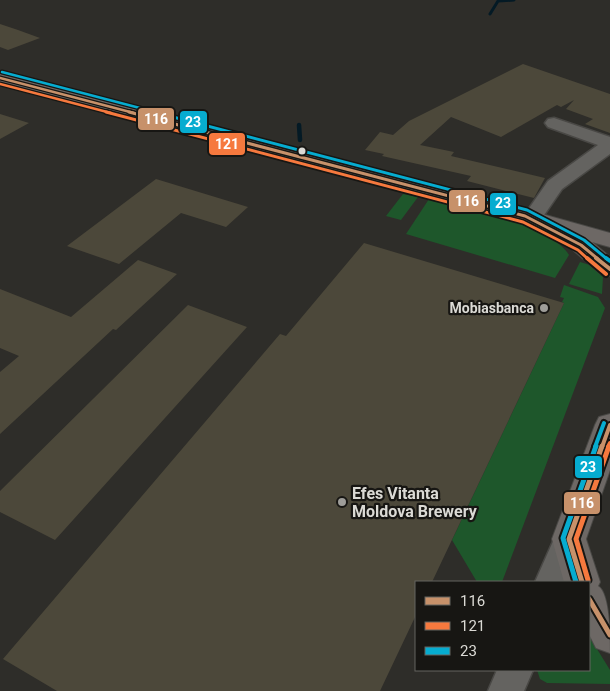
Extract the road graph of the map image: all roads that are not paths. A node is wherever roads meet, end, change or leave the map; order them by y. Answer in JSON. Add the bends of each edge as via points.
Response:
{"nodes":[{"id":1,"x":0,"y":78,"type":"edge"},
{"id":2,"x":554,"y":123,"type":"dead end"},
{"id":3,"x":610,"y":144,"type":"edge"},
{"id":4,"x":529,"y":216,"type":"junction"},
{"id":5,"x":610,"y":240,"type":"edge"},
{"id":6,"x":581,"y":246,"type":"junction"},
{"id":7,"x":610,"y":260,"type":"edge"},
{"id":8,"x":610,"y":269,"type":"edge"},
{"id":9,"x":610,"y":425,"type":"edge"},
{"id":10,"x":569,"y":539,"type":"junction"},
{"id":11,"x":551,"y":581,"type":"edge"},
{"id":12,"x":582,"y":581,"type":"edge"},
{"id":13,"x":590,"y":601,"type":"edge"},
{"id":14,"x":610,"y":635,"type":"edge"},
{"id":15,"x":515,"y":671,"type":"edge"},
{"id":16,"x":506,"y":691,"type":"edge"}],
"edges":[{"from":1,"to":4,"type":"main road"},
{"from":2,"to":3,"type":"street"},
{"from":3,"to":4,"type":"street","via":[[555,185]]},
{"from":4,"to":5,"type":"main road"},
{"from":4,"to":6,"type":"main road"},
{"from":6,"to":7,"type":"main road"},
{"from":6,"to":8,"type":"main road"},
{"from":9,"to":10,"type":"main road"},
{"from":10,"to":11,"type":"street"},
{"from":10,"to":12,"type":"main road"},
{"from":13,"to":14,"type":"main road"},
{"from":15,"to":16,"type":"street"}]}
